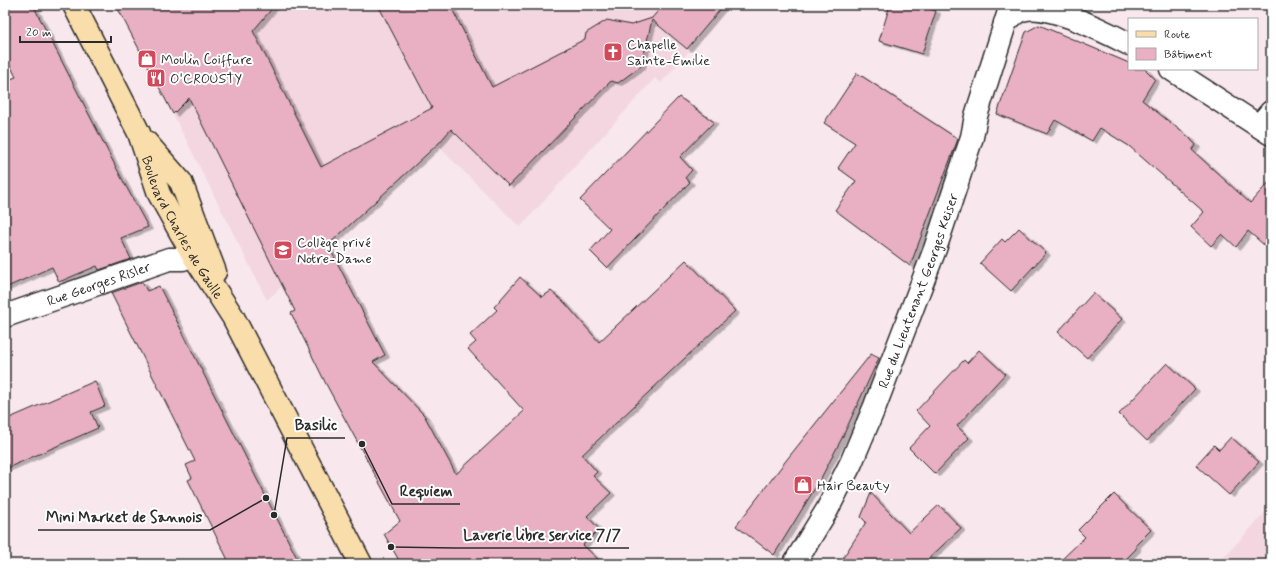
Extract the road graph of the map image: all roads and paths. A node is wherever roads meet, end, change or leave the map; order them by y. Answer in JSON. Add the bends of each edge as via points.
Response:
{"nodes":[{"id":1,"x":74,"y":5,"type":"edge"},
{"id":2,"x":1051,"y":8,"type":"edge"},
{"id":3,"x":1008,"y":14,"type":"edge"},
{"id":4,"x":1128,"y":44,"type":"edge"},
{"id":5,"x":1173,"y":70,"type":"edge"},
{"id":6,"x":1267,"y":124,"type":"edge"},
{"id":7,"x":138,"y":133,"type":"junction"},
{"id":8,"x":193,"y":254,"type":"junction"},
{"id":9,"x":5,"y":316,"type":"edge"},
{"id":10,"x":233,"y":317,"type":"junction"},
{"id":11,"x":361,"y":564,"type":"edge"},
{"id":12,"x":794,"y":564,"type":"edge"}],
"edges":[{"from":1,"to":7,"type":"main road","name":"Boulevard Charles de Gaulle"},
{"from":2,"to":3,"type":"street"},
{"from":2,"to":4,"type":"street"},
{"from":3,"to":12,"type":"street","name":"Rue du Lieutenant Georges Keiser","via":[[976,116],[972,137],[935,249],[875,406],[827,510]]},
{"from":5,"to":6,"type":"street"},
{"from":7,"to":8,"type":"main road","name":"Boulevard Charles de Gaulle","via":[[159,194]]},
{"from":7,"to":10,"type":"main road","name":"Boulevard Charles de Gaulle","via":[[181,182]]},
{"from":8,"to":9,"type":"street","name":"Rue Georges Risler","via":[[183,259],[169,259]]},
{"from":8,"to":10,"type":"main road","name":"Boulevard Charles de Gaulle"},
{"from":10,"to":11,"type":"main road","name":"Boulevard Charles de Gaulle"}]}
